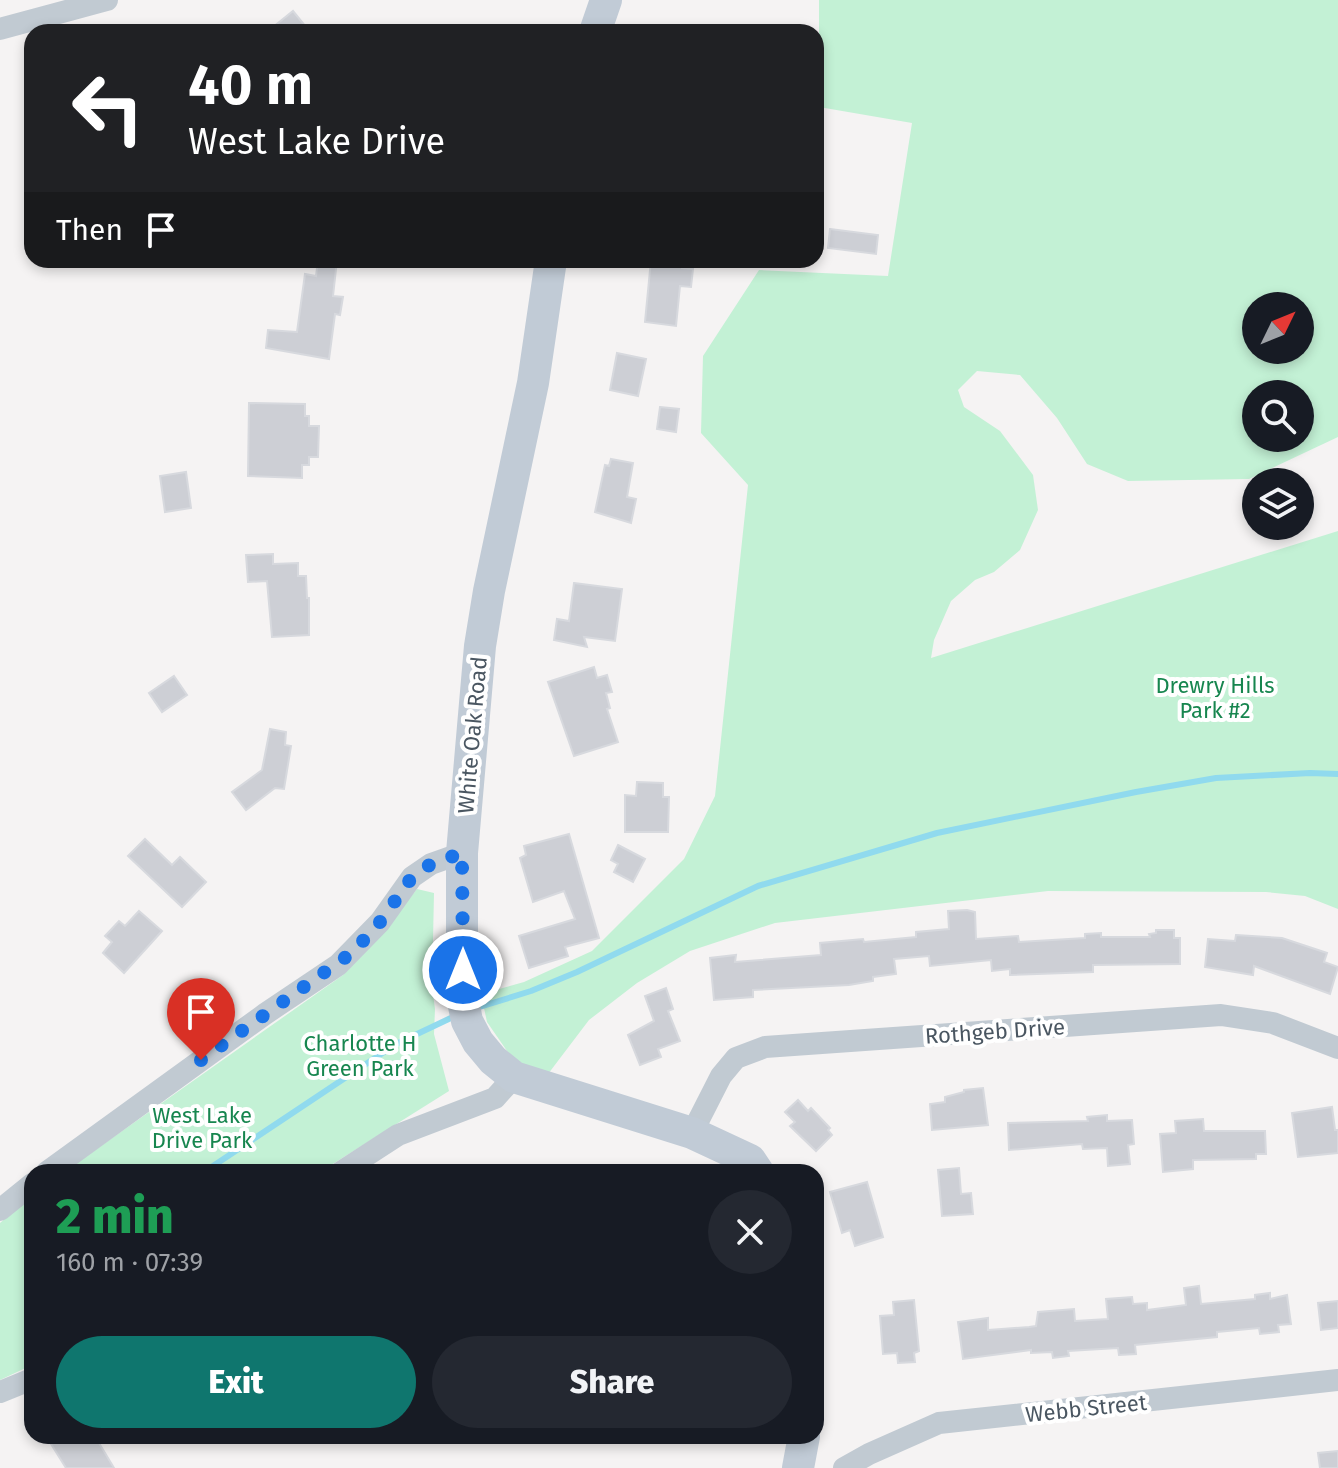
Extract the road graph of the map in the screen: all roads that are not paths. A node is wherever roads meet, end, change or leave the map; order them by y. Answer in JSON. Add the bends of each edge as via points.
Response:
{"nodes":[{"id":1,"x":107,"y":0,"type":"edge"},
{"id":2,"x":606,"y":0,"type":"edge"},
{"id":3,"x":598,"y":24,"type":"edge"},
{"id":4,"x":0,"y":29,"type":"edge"},
{"id":5,"x":550,"y":268,"type":"edge"},
{"id":6,"x":462,"y":853,"type":"junction"},
{"id":7,"x":1338,"y":1048,"type":"edge"},
{"id":8,"x":514,"y":1077,"type":"junction"},
{"id":9,"x":692,"y":1133,"type":"junction"},
{"id":10,"x":58,"y":1164,"type":"edge"},
{"id":11,"x":353,"y":1164,"type":"edge"},
{"id":12,"x":753,"y":1164,"type":"edge"},
{"id":13,"x":24,"y":1190,"type":"edge"},
{"id":14,"x":0,"y":1210,"type":"edge"},
{"id":15,"x":1338,"y":1380,"type":"edge"},
{"id":16,"x":24,"y":1382,"type":"edge"},
{"id":17,"x":0,"y":1392,"type":"edge"},
{"id":18,"x":802,"y":1444,"type":"edge"},
{"id":19,"x":798,"y":1468,"type":"edge"},
{"id":20,"x":844,"y":1468,"type":"edge"}],
"edges":[{"from":1,"to":4,"type":"street"},
{"from":2,"to":3,"type":"street"},
{"from":5,"to":6,"type":"street","name":"White Oak Road","via":[[533,383],[480,646]]},
{"from":6,"to":8,"type":"street","name":"White Oak Road","via":[[462,996],[467,1021],[493,1060]]},
{"from":6,"to":10,"type":"street","via":[[412,877],[380,922],[338,965]]},
{"from":7,"to":9,"type":"street","name":"Rothgeb Drive","via":[[1273,1023],[1221,1015],[765,1047],[736,1058]]},
{"from":8,"to":9,"type":"street","name":"White Oak Road"},
{"from":8,"to":11,"type":"street","via":[[495,1098],[398,1135]]},
{"from":9,"to":12,"type":"street","name":"White Oak Road"},
{"from":13,"to":14,"type":"street"},
{"from":15,"to":20,"type":"street","name":"Webb Street","via":[[939,1423]]},
{"from":16,"to":17,"type":"street"},
{"from":18,"to":19,"type":"street"}]}
